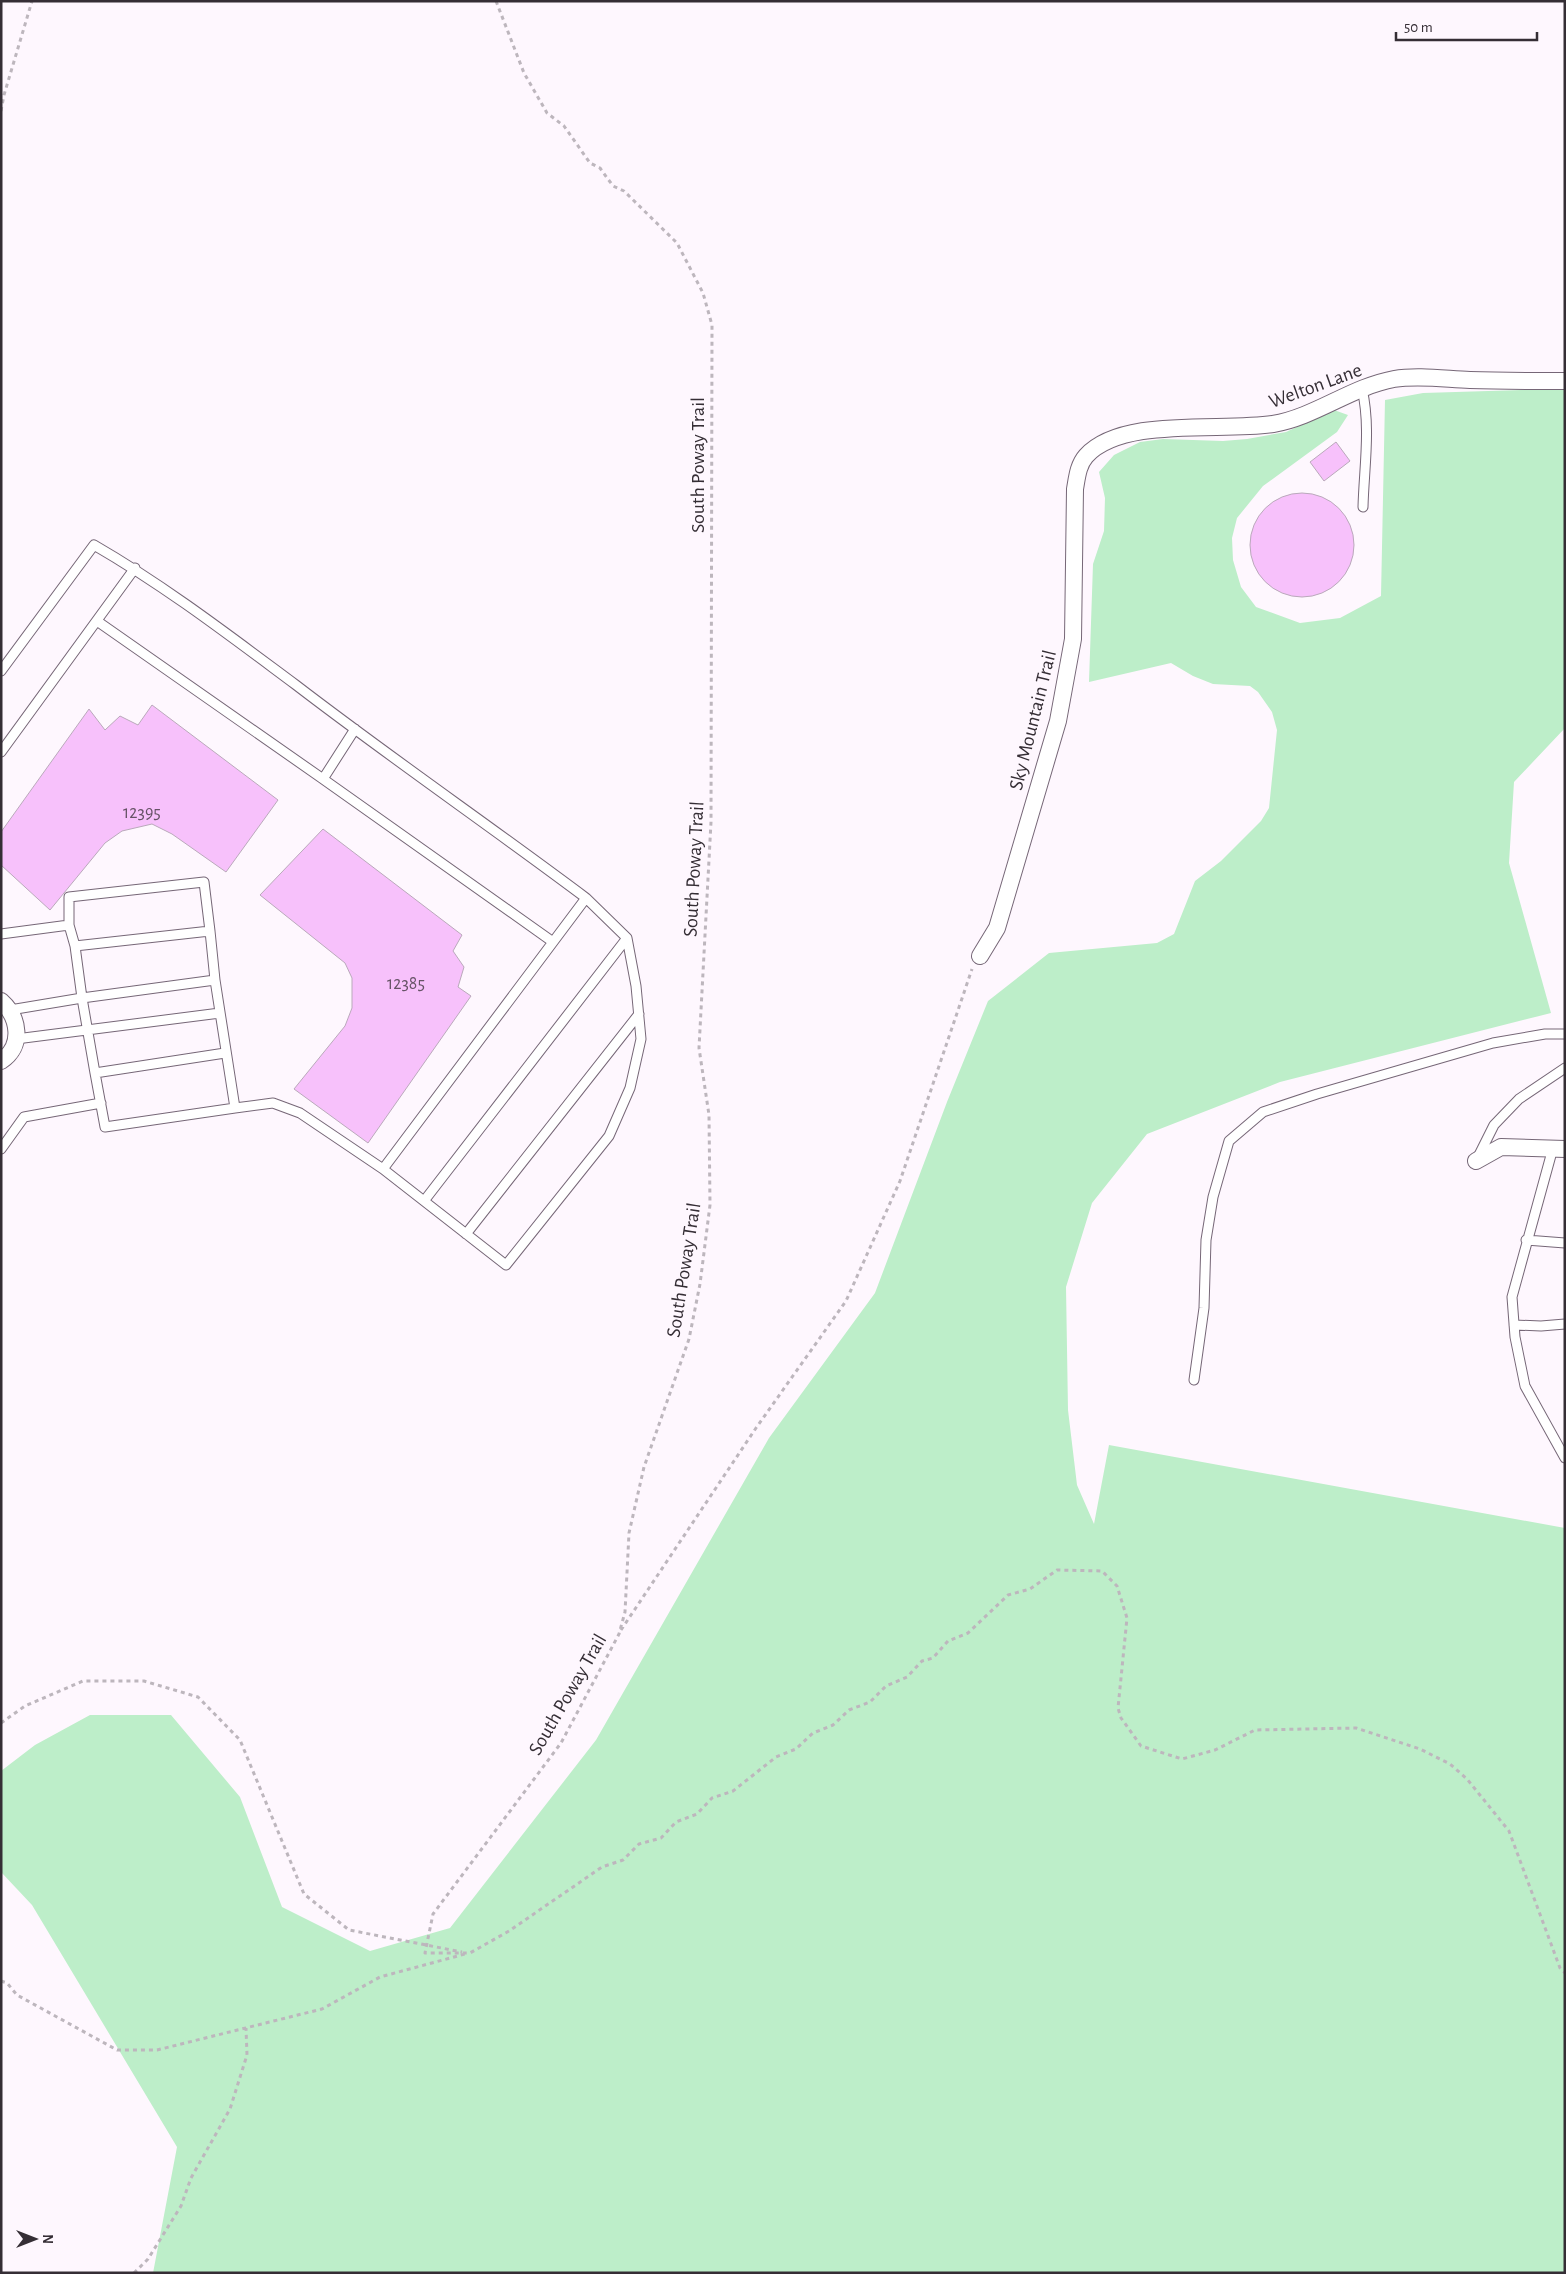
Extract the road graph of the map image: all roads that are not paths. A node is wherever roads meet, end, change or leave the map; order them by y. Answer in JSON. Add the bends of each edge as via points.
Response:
{"nodes":[{"id":1,"x":1565,"y":381,"type":"edge"},
{"id":2,"x":1362,"y":389,"type":"junction"},
{"id":3,"x":1086,"y":456,"type":"joint"},
{"id":4,"x":1364,"y":507,"type":"dead end"},
{"id":5,"x":135,"y":568,"type":"junction"},
{"id":6,"x":97,"y":620,"type":"junction"},
{"id":7,"x":1,"y":671,"type":"edge"},
{"id":8,"x":355,"y":729,"type":"junction"},
{"id":9,"x":1,"y":752,"type":"edge"},
{"id":10,"x":323,"y":779,"type":"junction"},
{"id":11,"x":586,"y":898,"type":"junction"},
{"id":12,"x":69,"y":925,"type":"junction"},
{"id":13,"x":210,"y":931,"type":"junction"},
{"id":14,"x":1,"y":934,"type":"edge"},
{"id":15,"x":627,"y":938,"type":"junction"},
{"id":16,"x":553,"y":942,"type":"junction"},
{"id":17,"x":76,"y":946,"type":"junction"},
{"id":18,"x":976,"y":962,"type":"road end"},
{"id":19,"x":216,"y":980,"type":"junction"},
{"id":20,"x":82,"y":998,"type":"junction"},
{"id":21,"x":6,"y":1005,"type":"edge"},
{"id":22,"x":220,"y":1013,"type":"junction"},
{"id":23,"x":638,"y":1014,"type":"junction"},
{"id":24,"x":88,"y":1030,"type":"junction"},
{"id":25,"x":1565,"y":1034,"type":"edge"},
{"id":26,"x":16,"y":1039,"type":"junction"},
{"id":27,"x":226,"y":1053,"type":"junction"},
{"id":28,"x":1,"y":1061,"type":"edge"},
{"id":29,"x":1565,"y":1068,"type":"edge"},
{"id":30,"x":95,"y":1073,"type":"junction"},
{"id":31,"x":101,"y":1103,"type":"junction"},
{"id":32,"x":234,"y":1108,"type":"junction"},
{"id":33,"x":1559,"y":1148,"type":"edge"},
{"id":34,"x":1,"y":1149,"type":"edge"},
{"id":35,"x":1476,"y":1161,"type":"joint"},
{"id":36,"x":383,"y":1169,"type":"junction"},
{"id":37,"x":424,"y":1202,"type":"junction"},
{"id":38,"x":466,"y":1234,"type":"junction"},
{"id":39,"x":1526,"y":1240,"type":"junction"},
{"id":40,"x":1565,"y":1243,"type":"edge"},
{"id":41,"x":1565,"y":1324,"type":"edge"},
{"id":42,"x":1514,"y":1325,"type":"junction"},
{"id":43,"x":1194,"y":1380,"type":"dead end"},
{"id":44,"x":1565,"y":1458,"type":"edge"}],
"edges":[{"from":1,"to":2,"type":"street","name":"Welton Lane","via":[[1394,380]]},
{"from":2,"to":3,"type":"street","name":"Welton Lane","via":[[1275,424],[1170,428],[1125,434]]},
{"from":2,"to":4,"type":"lane","via":[[1367,427]]},
{"from":3,"to":18,"type":"street","name":"Sky Mountain Trail","via":[[1075,488],[1074,639],[1058,721],[997,928]]},
{"from":5,"to":6,"type":"lane"},
{"from":5,"to":7,"type":"lane","via":[[94,545]]},
{"from":5,"to":8,"type":"lane"},
{"from":6,"to":9,"type":"lane"},
{"from":6,"to":10,"type":"lane"},
{"from":8,"to":10,"type":"lane"},
{"from":8,"to":11,"type":"lane"},
{"from":10,"to":16,"type":"lane"},
{"from":11,"to":15,"type":"lane"},
{"from":11,"to":16,"type":"lane"},
{"from":12,"to":13,"type":"lane","via":[[69,897],[204,882]]},
{"from":12,"to":14,"type":"lane"},
{"from":12,"to":17,"type":"lane"},
{"from":13,"to":17,"type":"lane"},
{"from":13,"to":19,"type":"lane"},
{"from":15,"to":23,"type":"lane"},
{"from":15,"to":37,"type":"lane"},
{"from":16,"to":36,"type":"lane"},
{"from":17,"to":20,"type":"lane"},
{"from":19,"to":20,"type":"lane"},
{"from":19,"to":22,"type":"lane"},
{"from":20,"to":21,"type":"lane"},
{"from":20,"to":24,"type":"lane"},
{"from":21,"to":26,"type":"street","via":[[15,1019]]},
{"from":22,"to":24,"type":"lane"},
{"from":22,"to":27,"type":"lane"},
{"from":23,"to":38,"type":"lane"},
{"from":23,"to":38,"type":"lane","via":[[641,1039],[630,1088],[609,1136],[506,1265]]},
{"from":24,"to":26,"type":"lane"},
{"from":24,"to":30,"type":"lane"},
{"from":25,"to":43,"type":"lane","via":[[1493,1043],[1317,1094],[1263,1112],[1229,1141],[1212,1197],[1207,1231],[1204,1308]]},
{"from":26,"to":28,"type":"street","via":[[12,1050]]},
{"from":27,"to":30,"type":"lane"},
{"from":27,"to":32,"type":"lane"},
{"from":29,"to":35,"type":"lane","via":[[1519,1099],[1494,1124]]},
{"from":30,"to":31,"type":"lane"},
{"from":31,"to":32,"type":"lane","via":[[106,1127]]},
{"from":31,"to":34,"type":"lane","via":[[24,1117]]},
{"from":32,"to":36,"type":"lane","via":[[273,1104],[300,1113]]},
{"from":33,"to":35,"type":"street","via":[[1501,1147]]},
{"from":33,"to":39,"type":"lane"},
{"from":36,"to":37,"type":"lane"},
{"from":37,"to":38,"type":"lane"},
{"from":39,"to":40,"type":"lane"},
{"from":39,"to":42,"type":"lane","via":[[1512,1297]]},
{"from":41,"to":42,"type":"lane"},
{"from":42,"to":44,"type":"lane","via":[[1525,1386]]}]}
